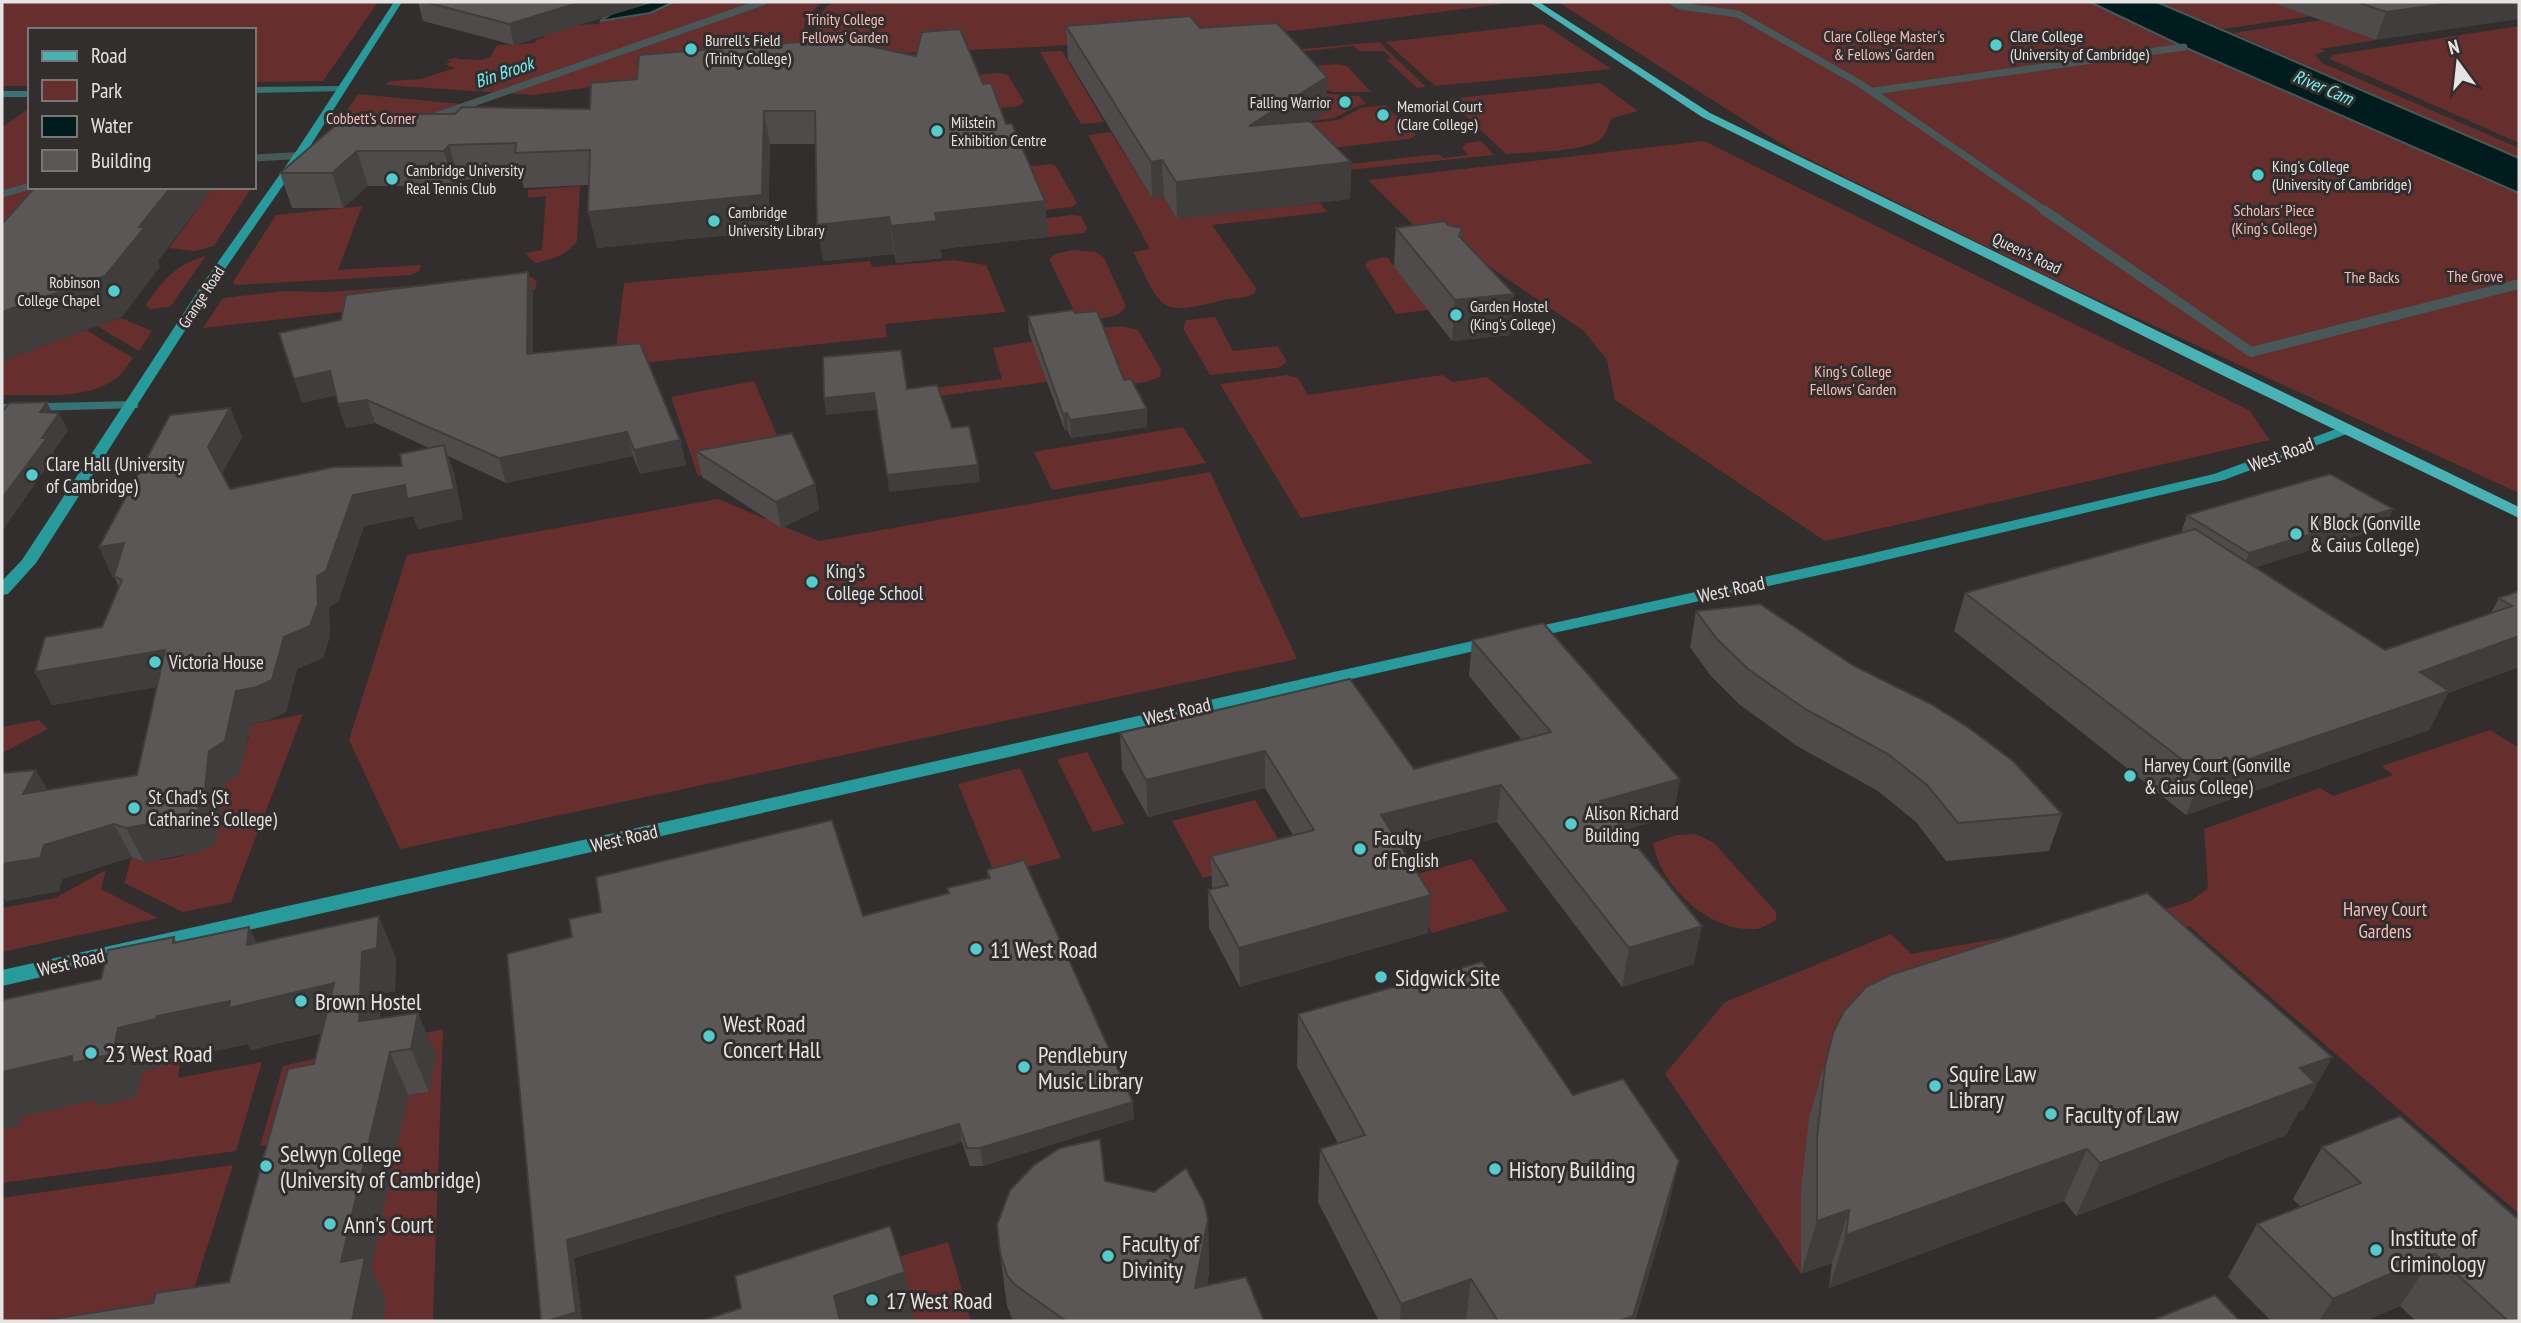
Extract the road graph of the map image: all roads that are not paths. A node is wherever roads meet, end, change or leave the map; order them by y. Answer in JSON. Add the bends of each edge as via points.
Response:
{"nodes":[{"id":1,"x":398,"y":2,"type":"edge"},
{"id":2,"x":1532,"y":2,"type":"edge"},
{"id":3,"x":341,"y":89,"type":"junction"},
{"id":4,"x":256,"y":90,"type":"edge"},
{"id":5,"x":2,"y":94,"type":"edge"},
{"id":6,"x":28,"y":94,"type":"edge"},
{"id":7,"x":132,"y":405,"type":"junction"},
{"id":8,"x":2,"y":408,"type":"edge"},
{"id":9,"x":2347,"y":429,"type":"junction"},
{"id":10,"x":2519,"y":513,"type":"edge"},
{"id":11,"x":2,"y":590,"type":"edge"},
{"id":12,"x":2,"y":978,"type":"edge"}],
"edges":[{"from":1,"to":3,"type":"street","name":"Grange Road"},
{"from":2,"to":9,"type":"main road","name":"Queen's Road","via":[[1706,115]]},
{"from":3,"to":4,"type":"street"},
{"from":3,"to":7,"type":"street","name":"Grange Road"},
{"from":5,"to":6,"type":"street"},
{"from":7,"to":8,"type":"street"},
{"from":7,"to":11,"type":"street","name":"Grange Road","via":[[28,563]]},
{"from":9,"to":10,"type":"main road","name":"Queen's Road"},
{"from":9,"to":12,"type":"street","name":"West Road","via":[[2219,477],[2108,504]]}]}
